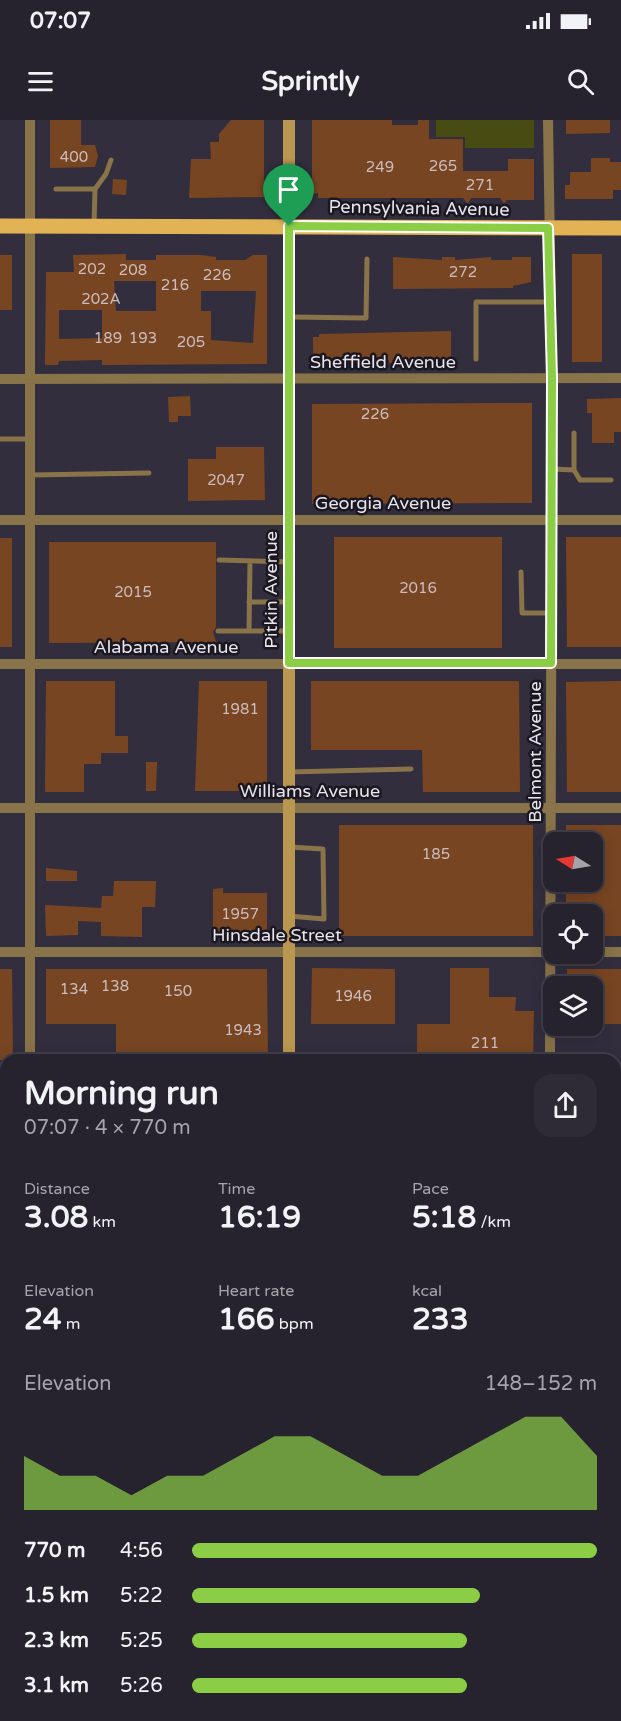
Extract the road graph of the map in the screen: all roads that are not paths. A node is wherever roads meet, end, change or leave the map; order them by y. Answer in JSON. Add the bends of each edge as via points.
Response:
{"nodes":[{"id":1,"x":30,"y":120,"type":"edge"},
{"id":2,"x":289,"y":120,"type":"edge"},
{"id":3,"x":548,"y":120,"type":"edge"},
{"id":4,"x":111,"y":160,"type":"dead end"},
{"id":5,"x":56,"y":189,"type":"dead end"},
{"id":6,"x":95,"y":189,"type":"junction"},
{"id":7,"x":0,"y":226,"type":"edge"},
{"id":8,"x":31,"y":226,"type":"junction"},
{"id":9,"x":94,"y":226,"type":"junction"},
{"id":10,"x":289,"y":226,"type":"junction"},
{"id":11,"x":548,"y":228,"type":"junction"},
{"id":12,"x":621,"y":228,"type":"edge"},
{"id":13,"x":367,"y":259,"type":"dead end"},
{"id":14,"x":550,"y":302,"type":"junction"},
{"id":15,"x":289,"y":317,"type":"junction"},
{"id":16,"x":476,"y":359,"type":"dead end"},
{"id":17,"x":289,"y":378,"type":"junction"},
{"id":18,"x":552,"y":378,"type":"junction"},
{"id":19,"x":621,"y":378,"type":"edge"},
{"id":20,"x":0,"y":379,"type":"edge"},
{"id":21,"x":28,"y":379,"type":"junction"},
{"id":22,"x":574,"y":433,"type":"dead end"},
{"id":23,"x":0,"y":439,"type":"edge"},
{"id":24,"x":28,"y":439,"type":"junction"},
{"id":25,"x":552,"y":469,"type":"junction"},
{"id":26,"x":574,"y":470,"type":"junction"},
{"id":27,"x":150,"y":473,"type":"dead end"},
{"id":28,"x":28,"y":476,"type":"junction"},
{"id":29,"x":611,"y":480,"type":"dead end"},
{"id":30,"x":0,"y":520,"type":"edge"},
{"id":31,"x":28,"y":520,"type":"junction"},
{"id":32,"x":289,"y":520,"type":"junction"},
{"id":33,"x":552,"y":520,"type":"junction"},
{"id":34,"x":621,"y":520,"type":"edge"},
{"id":35,"x":219,"y":560,"type":"dead end"},
{"id":36,"x":250,"y":561,"type":"junction"},
{"id":37,"x":289,"y":562,"type":"junction"},
{"id":38,"x":521,"y":572,"type":"dead end"},
{"id":39,"x":249,"y":602,"type":"junction"},
{"id":40,"x":289,"y":603,"type":"junction"},
{"id":41,"x":552,"y":613,"type":"junction"},
{"id":42,"x":218,"y":631,"type":"dead end"},
{"id":43,"x":289,"y":631,"type":"junction"},
{"id":44,"x":249,"y":632,"type":"junction"},
{"id":45,"x":289,"y":663,"type":"junction"},
{"id":46,"x":551,"y":663,"type":"junction"},
{"id":47,"x":0,"y":664,"type":"edge"},
{"id":48,"x":29,"y":664,"type":"junction"},
{"id":49,"x":621,"y":664,"type":"edge"},
{"id":50,"x":411,"y":769,"type":"dead end"},
{"id":51,"x":289,"y":772,"type":"junction"},
{"id":52,"x":0,"y":808,"type":"edge"},
{"id":53,"x":29,"y":808,"type":"junction"},
{"id":54,"x":289,"y":808,"type":"junction"},
{"id":55,"x":551,"y":808,"type":"junction"},
{"id":56,"x":621,"y":808,"type":"edge"},
{"id":57,"x":289,"y":847,"type":"junction"},
{"id":58,"x":552,"y":904,"type":"edge"},
{"id":59,"x":289,"y":916,"type":"junction"},
{"id":60,"x":0,"y":952,"type":"edge"},
{"id":61,"x":29,"y":952,"type":"junction"},
{"id":62,"x":289,"y":952,"type":"junction"},
{"id":63,"x":543,"y":952,"type":"edge"},
{"id":64,"x":603,"y":952,"type":"edge"},
{"id":65,"x":621,"y":952,"type":"edge"},
{"id":66,"x":552,"y":964,"type":"edge"},
{"id":67,"x":30,"y":1054,"type":"edge"},
{"id":68,"x":289,"y":1054,"type":"edge"},
{"id":69,"x":550,"y":1054,"type":"edge"}],
"edges":[{"from":1,"to":8,"type":"street"},
{"from":2,"to":10,"type":"street","name":"Pitkin Avenue"},
{"from":3,"to":11,"type":"street","name":"Belmont Avenue"},
{"from":4,"to":6,"type":"lane"},
{"from":5,"to":6,"type":"lane"},
{"from":6,"to":9,"type":"lane"},
{"from":7,"to":8,"type":"main road","name":"Pennsylvania Avenue"},
{"from":8,"to":9,"type":"main road","name":"Pennsylvania Avenue"},
{"from":8,"to":21,"type":"street"},
{"from":9,"to":10,"type":"main road","name":"Pennsylvania Avenue"},
{"from":10,"to":11,"type":"main road","name":"Pennsylvania Avenue"},
{"from":10,"to":15,"type":"street","name":"Pitkin Avenue"},
{"from":11,"to":12,"type":"main road","name":"Pennsylvania Avenue"},
{"from":11,"to":14,"type":"street","name":"Belmont Avenue"},
{"from":13,"to":15,"type":"lane","via":[[366,318]]},
{"from":14,"to":16,"type":"lane","via":[[476,302]]},
{"from":14,"to":18,"type":"street","name":"Belmont Avenue"},
{"from":15,"to":17,"type":"street","name":"Pitkin Avenue"},
{"from":17,"to":18,"type":"street","name":"Sheffield Avenue"},
{"from":17,"to":21,"type":"street","name":"Sheffield Avenue"},
{"from":17,"to":32,"type":"street","name":"Pitkin Avenue"},
{"from":18,"to":19,"type":"street","name":"Sheffield Avenue"},
{"from":18,"to":25,"type":"street","name":"Belmont Avenue"},
{"from":20,"to":21,"type":"street","name":"Sheffield Avenue"},
{"from":21,"to":24,"type":"street"},
{"from":22,"to":26,"type":"lane"},
{"from":23,"to":24,"type":"lane"},
{"from":24,"to":28,"type":"street"},
{"from":25,"to":26,"type":"lane"},
{"from":25,"to":33,"type":"street","name":"Belmont Avenue"},
{"from":26,"to":29,"type":"lane","via":[[580,480]]},
{"from":27,"to":28,"type":"lane"},
{"from":28,"to":31,"type":"street"},
{"from":30,"to":31,"type":"street","name":"Georgia Avenue"},
{"from":31,"to":32,"type":"street","name":"Georgia Avenue"},
{"from":31,"to":48,"type":"street"},
{"from":32,"to":33,"type":"street","name":"Georgia Avenue"},
{"from":32,"to":37,"type":"street","name":"Pitkin Avenue"},
{"from":33,"to":34,"type":"street","name":"Georgia Avenue"},
{"from":33,"to":41,"type":"street","name":"Belmont Avenue"},
{"from":35,"to":36,"type":"lane"},
{"from":36,"to":37,"type":"lane"},
{"from":36,"to":39,"type":"lane"},
{"from":37,"to":40,"type":"street","name":"Pitkin Avenue"},
{"from":38,"to":41,"type":"lane","via":[[522,613]]},
{"from":39,"to":40,"type":"lane"},
{"from":39,"to":44,"type":"lane"},
{"from":40,"to":43,"type":"street","name":"Pitkin Avenue"},
{"from":41,"to":46,"type":"street","name":"Belmont Avenue"},
{"from":42,"to":44,"type":"lane"},
{"from":43,"to":44,"type":"lane"},
{"from":43,"to":45,"type":"street","name":"Pitkin Avenue"},
{"from":45,"to":46,"type":"street","name":"Alabama Avenue"},
{"from":45,"to":48,"type":"street","name":"Alabama Avenue"},
{"from":45,"to":51,"type":"street","name":"Pitkin Avenue"},
{"from":46,"to":49,"type":"street","name":"Alabama Avenue"},
{"from":46,"to":55,"type":"street","name":"Belmont Avenue"},
{"from":47,"to":48,"type":"street","name":"Alabama Avenue"},
{"from":48,"to":53,"type":"street"},
{"from":50,"to":51,"type":"lane"},
{"from":51,"to":54,"type":"street","name":"Pitkin Avenue"},
{"from":52,"to":53,"type":"street","name":"Williams Avenue"},
{"from":53,"to":54,"type":"street","name":"Williams Avenue"},
{"from":53,"to":61,"type":"street"},
{"from":54,"to":55,"type":"street","name":"Williams Avenue"},
{"from":54,"to":57,"type":"street","name":"Pitkin Avenue"},
{"from":55,"to":56,"type":"street","name":"Williams Avenue"},
{"from":55,"to":58,"type":"street","name":"Belmont Avenue"},
{"from":57,"to":59,"type":"street","name":"Pitkin Avenue"},
{"from":57,"to":59,"type":"lane","via":[[323,849],[324,919]]},
{"from":59,"to":62,"type":"street","name":"Pitkin Avenue"},
{"from":60,"to":61,"type":"street","name":"Hinsdale Street"},
{"from":61,"to":62,"type":"street","name":"Hinsdale Street"},
{"from":61,"to":67,"type":"street"},
{"from":62,"to":63,"type":"street","name":"Hinsdale Street"},
{"from":62,"to":68,"type":"street","name":"Pitkin Avenue"},
{"from":64,"to":65,"type":"street"},
{"from":66,"to":69,"type":"street","name":"Belmont Avenue"}]}
